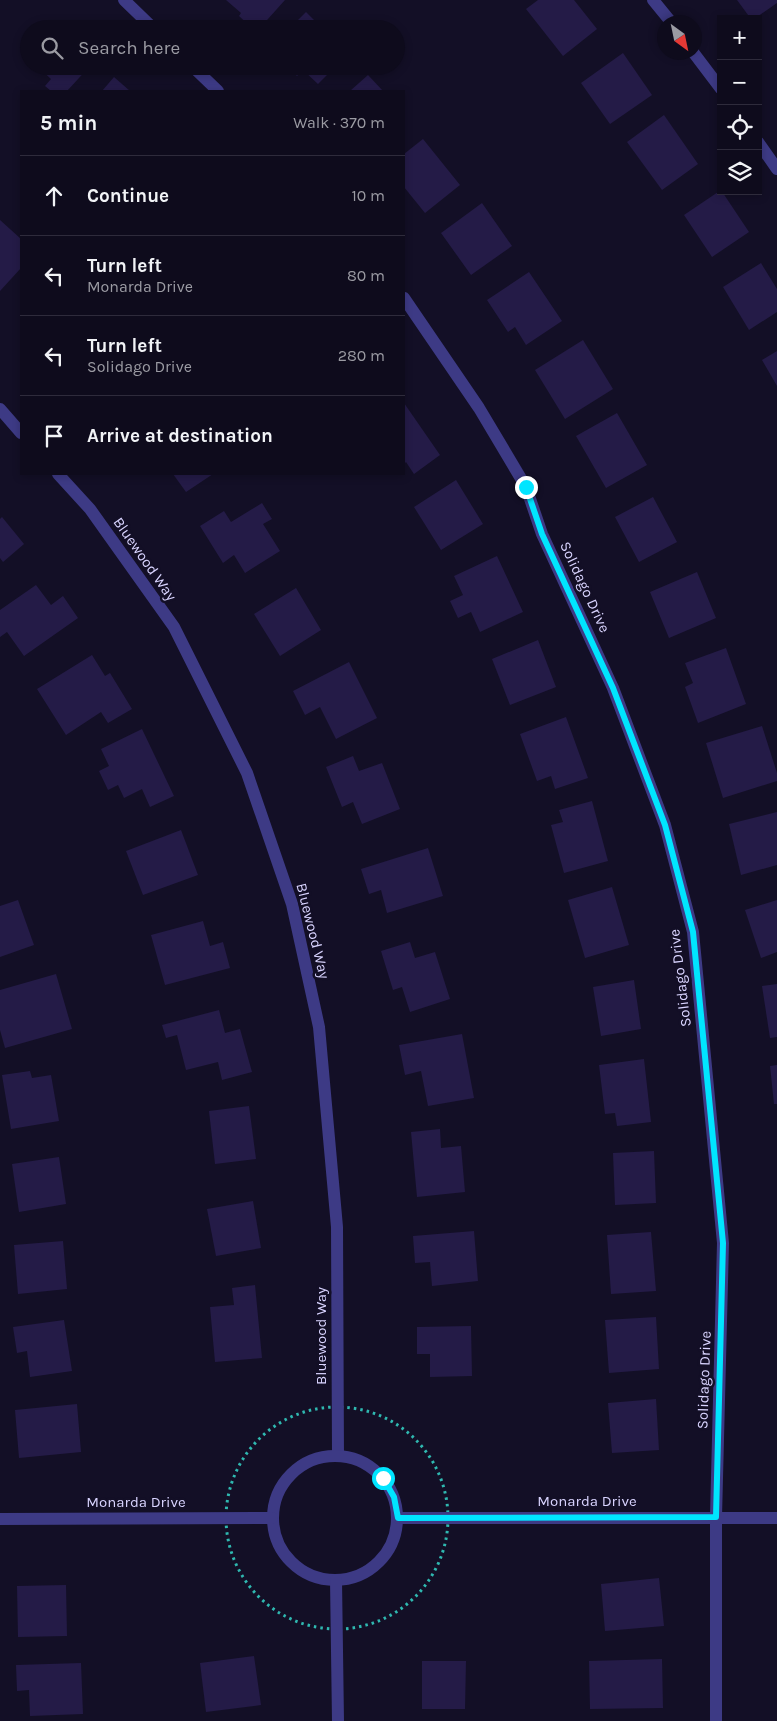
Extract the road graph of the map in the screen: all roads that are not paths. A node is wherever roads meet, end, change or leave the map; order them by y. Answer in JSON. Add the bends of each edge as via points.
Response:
{"nodes":[{"id":1,"x":124,"y":0,"type":"edge"},
{"id":2,"x":653,"y":0,"type":"edge"},
{"id":3,"x":665,"y":15,"type":"edge"},
{"id":4,"x":145,"y":20,"type":"edge"},
{"id":5,"x":699,"y":60,"type":"edge"},
{"id":6,"x":201,"y":75,"type":"edge"},
{"id":7,"x":717,"y":84,"type":"edge"},
{"id":8,"x":217,"y":90,"type":"edge"},
{"id":9,"x":762,"y":147,"type":"edge"},
{"id":10,"x":777,"y":168,"type":"edge"},
{"id":11,"x":405,"y":299,"type":"edge"},
{"id":12,"x":0,"y":409,"type":"edge"},
{"id":13,"x":20,"y":432,"type":"edge"},
{"id":14,"x":59,"y":475,"type":"edge"},
{"id":15,"x":338,"y":1456,"type":"junction"},
{"id":16,"x":716,"y":1517,"type":"junction"},
{"id":17,"x":272,"y":1518,"type":"junction"},
{"id":18,"x":398,"y":1518,"type":"junction"},
{"id":19,"x":777,"y":1518,"type":"edge"},
{"id":20,"x":0,"y":1519,"type":"edge"},
{"id":21,"x":336,"y":1580,"type":"junction"},
{"id":22,"x":338,"y":1721,"type":"edge"},
{"id":23,"x":716,"y":1721,"type":"edge"}],
"edges":[{"from":1,"to":4,"type":"street"},
{"from":2,"to":3,"type":"street"},
{"from":5,"to":7,"type":"street"},
{"from":6,"to":8,"type":"street"},
{"from":9,"to":10,"type":"street"},
{"from":11,"to":16,"type":"street","name":"Solidago Drive","via":[[479,408],[526,487],[542,534],[613,688],[665,825],[693,932],[723,1243]]},
{"from":12,"to":13,"type":"street"},
{"from":14,"to":15,"type":"street","name":"Bluewood Way","via":[[90,509],[174,627],[247,773],[292,904],[320,1037],[336,1227]]},
{"from":15,"to":17,"type":"street","via":[[322,1456],[302,1464],[286,1479],[275,1498]]},
{"from":15,"to":18,"type":"street","via":[[366,1464],[383,1478],[394,1497]]},
{"from":16,"to":18,"type":"street","name":"Monarda Drive"},
{"from":16,"to":19,"type":"street","name":"Monarda Drive"},
{"from":16,"to":23,"type":"street","name":"Solidago Drive"},
{"from":17,"to":20,"type":"street","name":"Monarda Drive"},
{"from":17,"to":21,"type":"street","via":[[276,1539],[286,1558],[303,1572],[324,1580]]},
{"from":18,"to":21,"type":"street","via":[[394,1538],[383,1558],[366,1572],[346,1580]]},
{"from":21,"to":22,"type":"street"}]}
